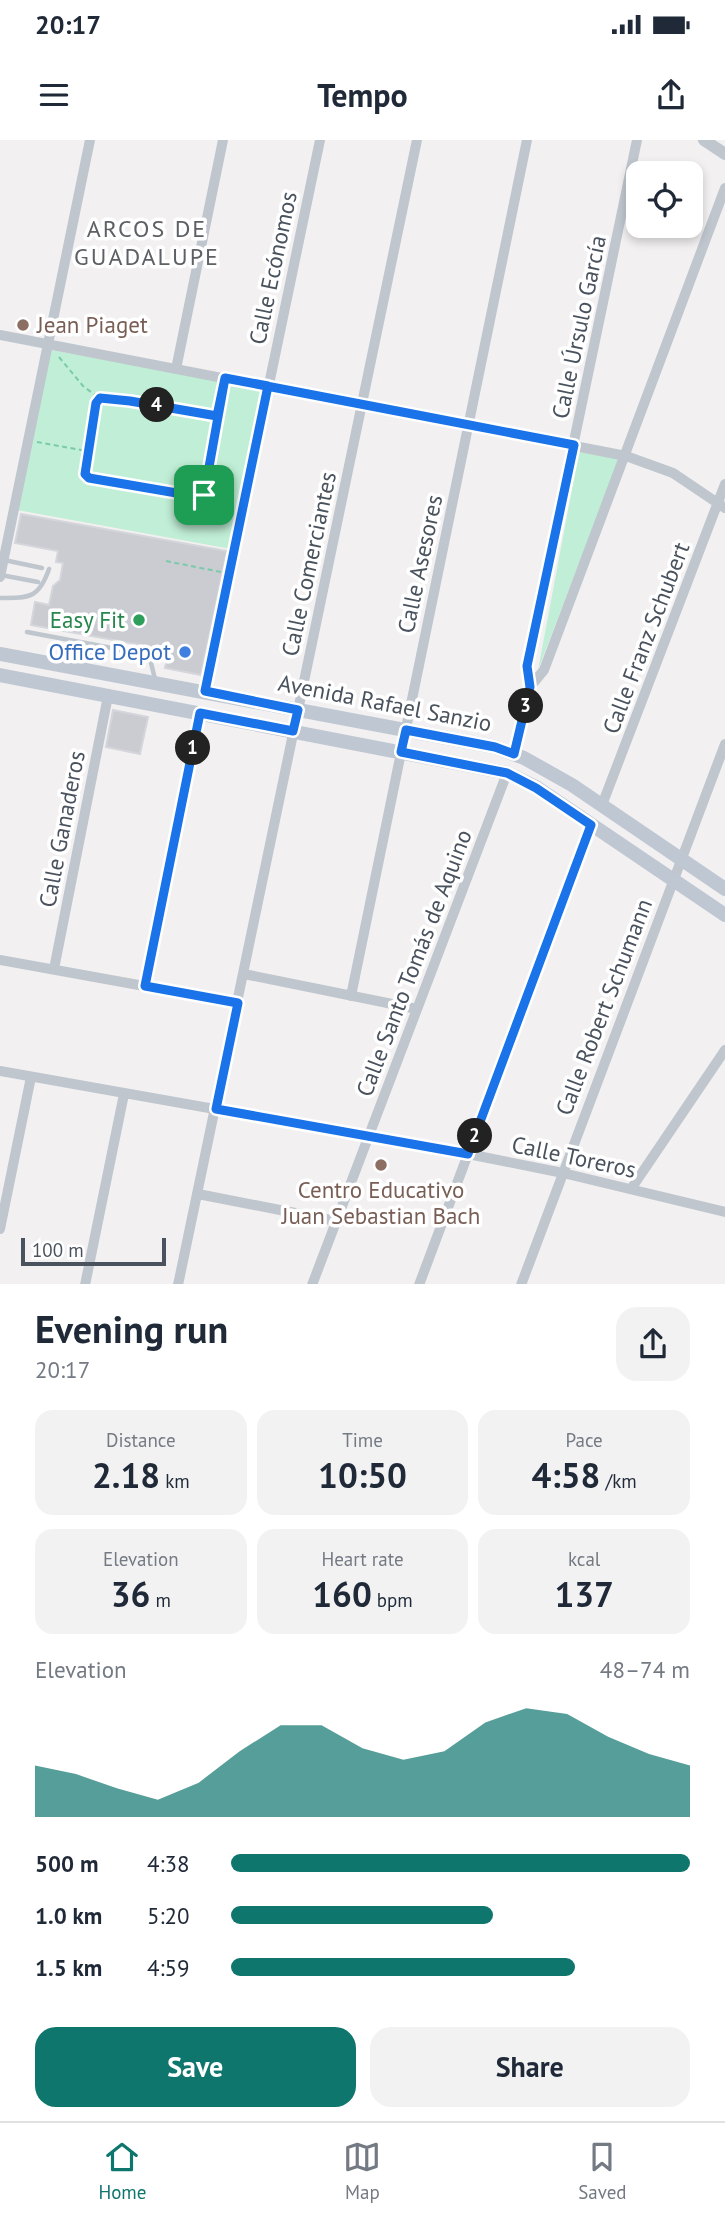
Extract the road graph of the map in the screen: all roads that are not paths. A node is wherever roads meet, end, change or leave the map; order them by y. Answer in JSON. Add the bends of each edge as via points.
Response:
{"nodes":[{"id":1,"x":90,"y":140,"type":"edge"},
{"id":2,"x":223,"y":140,"type":"edge"},
{"id":3,"x":320,"y":140,"type":"edge"},
{"id":4,"x":416,"y":140,"type":"edge"},
{"id":5,"x":527,"y":140,"type":"edge"},
{"id":6,"x":636,"y":140,"type":"edge"},
{"id":7,"x":704,"y":140,"type":"edge"},
{"id":8,"x":725,"y":154,"type":"edge"},
{"id":9,"x":725,"y":188,"type":"edge"},
{"id":10,"x":0,"y":335,"type":"edge"},
{"id":11,"x":48,"y":345,"type":"junction"},
{"id":12,"x":176,"y":369,"type":"junction"},
{"id":13,"x":268,"y":386,"type":"junction"},
{"id":14,"x":362,"y":405,"type":"junction"},
{"id":15,"x":468,"y":425,"type":"junction"},
{"id":16,"x":574,"y":445,"type":"junction"},
{"id":17,"x":626,"y":456,"type":"junction"},
{"id":18,"x":725,"y":484,"type":"edge"},
{"id":19,"x":721,"y":505,"type":"edge"},
{"id":20,"x":3,"y":560,"type":"junction"},
{"id":21,"x":42,"y":568,"type":"dead end"},
{"id":22,"x":49,"y":569,"type":"dead end"},
{"id":23,"x":0,"y":576,"type":"edge"},
{"id":24,"x":38,"y":582,"type":"dead end"},
{"id":25,"x":0,"y":598,"type":"edge"},
{"id":26,"x":27,"y":632,"type":"dead end"},
{"id":27,"x":92,"y":644,"type":"junction"},
{"id":28,"x":0,"y":654,"type":"edge"},
{"id":29,"x":87,"y":670,"type":"junction"},
{"id":30,"x":0,"y":676,"type":"edge"},
{"id":31,"x":155,"y":682,"type":"junction"},
{"id":32,"x":530,"y":687,"type":"junction"},
{"id":33,"x":205,"y":691,"type":"junction"},
{"id":34,"x":108,"y":696,"type":"junction"},
{"id":35,"x":298,"y":710,"type":"junction"},
{"id":36,"x":200,"y":713,"type":"junction"},
{"id":37,"x":405,"y":730,"type":"junction"},
{"id":38,"x":293,"y":731,"type":"junction"},
{"id":39,"x":401,"y":752,"type":"junction"},
{"id":40,"x":724,"y":752,"type":"edge"},
{"id":41,"x":514,"y":754,"type":"junction"},
{"id":42,"x":507,"y":773,"type":"junction"},
{"id":43,"x":602,"y":805,"type":"junction"},
{"id":44,"x":591,"y":825,"type":"junction"},
{"id":45,"x":681,"y":859,"type":"junction"},
{"id":46,"x":673,"y":880,"type":"junction"},
{"id":47,"x":725,"y":889,"type":"edge"},
{"id":48,"x":725,"y":915,"type":"edge"},
{"id":49,"x":0,"y":960,"type":"edge"},
{"id":50,"x":54,"y":969,"type":"junction"},
{"id":51,"x":244,"y":974,"type":"junction"},
{"id":52,"x":145,"y":986,"type":"junction"},
{"id":53,"x":351,"y":996,"type":"junction"},
{"id":54,"x":238,"y":1003,"type":"junction"},
{"id":55,"x":417,"y":1009,"type":"junction"},
{"id":56,"x":725,"y":1050,"type":"edge"},
{"id":57,"x":0,"y":1071,"type":"edge"},
{"id":58,"x":31,"y":1077,"type":"junction"},
{"id":59,"x":124,"y":1094,"type":"junction"},
{"id":60,"x":216,"y":1109,"type":"junction"},
{"id":61,"x":368,"y":1137,"type":"junction"},
{"id":62,"x":468,"y":1154,"type":"junction"},
{"id":63,"x":563,"y":1173,"type":"junction"},
{"id":64,"x":631,"y":1189,"type":"junction"},
{"id":65,"x":198,"y":1194,"type":"junction"},
{"id":66,"x":725,"y":1212,"type":"edge"},
{"id":67,"x":336,"y":1221,"type":"junction"},
{"id":68,"x":0,"y":1229,"type":"edge"},
{"id":69,"x":85,"y":1284,"type":"edge"},
{"id":70,"x":178,"y":1284,"type":"edge"},
{"id":71,"x":312,"y":1284,"type":"edge"},
{"id":72,"x":419,"y":1284,"type":"edge"},
{"id":73,"x":521,"y":1284,"type":"edge"}],
"edges":[{"from":1,"to":11,"type":"street"},
{"from":2,"to":12,"type":"street"},
{"from":3,"to":13,"type":"street","name":"Calle Ecónomos"},
{"from":4,"to":14,"type":"street","name":"Calle Comerciantes"},
{"from":5,"to":15,"type":"street","name":"Calle Asesores"},
{"from":6,"to":16,"type":"street","name":"Calle Úrsulo García"},
{"from":7,"to":8,"type":"street"},
{"from":9,"to":17,"type":"street"},
{"from":10,"to":11,"type":"street"},
{"from":11,"to":12,"type":"street"},
{"from":11,"to":20,"type":"street"},
{"from":12,"to":13,"type":"street"},
{"from":13,"to":14,"type":"street"},
{"from":13,"to":33,"type":"street","name":"Calle Ecónomos"},
{"from":14,"to":15,"type":"street"},
{"from":14,"to":35,"type":"street","name":"Calle Comerciantes"},
{"from":15,"to":16,"type":"street"},
{"from":15,"to":37,"type":"street","name":"Calle Asesores"},
{"from":16,"to":17,"type":"street"},
{"from":16,"to":32,"type":"street","name":"Calle Úrsulo García","via":[[527,666]]},
{"from":17,"to":19,"type":"street","via":[[673,473]]},
{"from":17,"to":32,"type":"street","via":[[544,670]]},
{"from":18,"to":19,"type":"street","name":"Calle Franz Schubert"},
{"from":19,"to":43,"type":"street","name":"Calle Franz Schubert"},
{"from":20,"to":21,"type":"lane"},
{"from":20,"to":23,"type":"street"},
{"from":22,"to":25,"type":"lane","via":[[35,594]]},
{"from":23,"to":24,"type":"lane"},
{"from":26,"to":27,"type":"lane"},
{"from":27,"to":29,"type":"lane"},
{"from":27,"to":31,"type":"lane","via":[[149,654]]},
{"from":28,"to":29,"type":"main road","name":"Avenida Rafael Sanzio"},
{"from":29,"to":31,"type":"main road","name":"Avenida Rafael Sanzio"},
{"from":30,"to":34,"type":"main road","name":"Avenida Rafael Sanzio"},
{"from":31,"to":33,"type":"main road","name":"Avenida Rafael Sanzio"},
{"from":32,"to":41,"type":"street"},
{"from":33,"to":35,"type":"main road","name":"Avenida Rafael Sanzio"},
{"from":34,"to":36,"type":"main road","name":"Avenida Rafael Sanzio"},
{"from":34,"to":50,"type":"street","name":"Calle Ganaderos"},
{"from":35,"to":37,"type":"main road","name":"Avenida Rafael Sanzio"},
{"from":35,"to":38,"type":"street","name":"Calle Comerciantes"},
{"from":36,"to":38,"type":"main road","name":"Avenida Rafael Sanzio"},
{"from":36,"to":52,"type":"street"},
{"from":37,"to":39,"type":"street","name":"Calle Asesores"},
{"from":37,"to":41,"type":"main road","name":"Avenida Rafael Sanzio"},
{"from":38,"to":39,"type":"main road","name":"Avenida Rafael Sanzio"},
{"from":38,"to":51,"type":"street","name":"Calle Comerciantes"},
{"from":39,"to":42,"type":"main road","name":"Avenida Rafael Sanzio"},
{"from":39,"to":53,"type":"street","name":"Calle Asesores"},
{"from":40,"to":45,"type":"street","name":"Calle Robert Schumann"},
{"from":41,"to":43,"type":"main road","name":"Avenida Rafael Sanzio"},
{"from":42,"to":44,"type":"main road","name":"Avenida Rafael Sanzio"},
{"from":42,"to":55,"type":"street","name":"Calle Santo Tomás de Aquino"},
{"from":43,"to":45,"type":"main road","name":"Avenida Rafael Sanzio"},
{"from":44,"to":46,"type":"main road","name":"Avenida Rafael Sanzio"},
{"from":44,"to":62,"type":"street"},
{"from":45,"to":46,"type":"street","name":"Calle Robert Schumann"},
{"from":45,"to":47,"type":"main road","name":"Avenida Rafael Sanzio"},
{"from":46,"to":48,"type":"main road","name":"Avenida Rafael Sanzio"},
{"from":46,"to":63,"type":"street","name":"Calle Robert Schumann"},
{"from":49,"to":50,"type":"street"},
{"from":50,"to":52,"type":"street"},
{"from":51,"to":53,"type":"street"},
{"from":51,"to":54,"type":"street","name":"Calle Comerciantes"},
{"from":52,"to":54,"type":"street"},
{"from":53,"to":55,"type":"street"},
{"from":54,"to":60,"type":"street","name":"Calle Comerciantes"},
{"from":55,"to":61,"type":"street","name":"Calle Santo Tomás de Aquino"},
{"from":56,"to":64,"type":"street"},
{"from":57,"to":58,"type":"street","name":"Calle Toreros"},
{"from":58,"to":59,"type":"street","name":"Calle Toreros"},
{"from":58,"to":68,"type":"street"},
{"from":59,"to":60,"type":"street","name":"Calle Toreros"},
{"from":59,"to":69,"type":"street"},
{"from":60,"to":61,"type":"street","name":"Calle Toreros"},
{"from":60,"to":65,"type":"street","name":"Calle Comerciantes"},
{"from":61,"to":62,"type":"street","name":"Calle Toreros"},
{"from":61,"to":67,"type":"street","name":"Calle Santo Tomás de Aquino"},
{"from":62,"to":63,"type":"street","name":"Calle Toreros"},
{"from":62,"to":72,"type":"street"},
{"from":63,"to":64,"type":"street","name":"Calle Toreros"},
{"from":63,"to":73,"type":"street","name":"Calle Robert Schumann"},
{"from":64,"to":66,"type":"street","name":"Calle Toreros"},
{"from":65,"to":67,"type":"street"},
{"from":65,"to":70,"type":"street","name":"Calle Comerciantes"},
{"from":67,"to":71,"type":"street","name":"Calle Santo Tomás de Aquino"}]}
